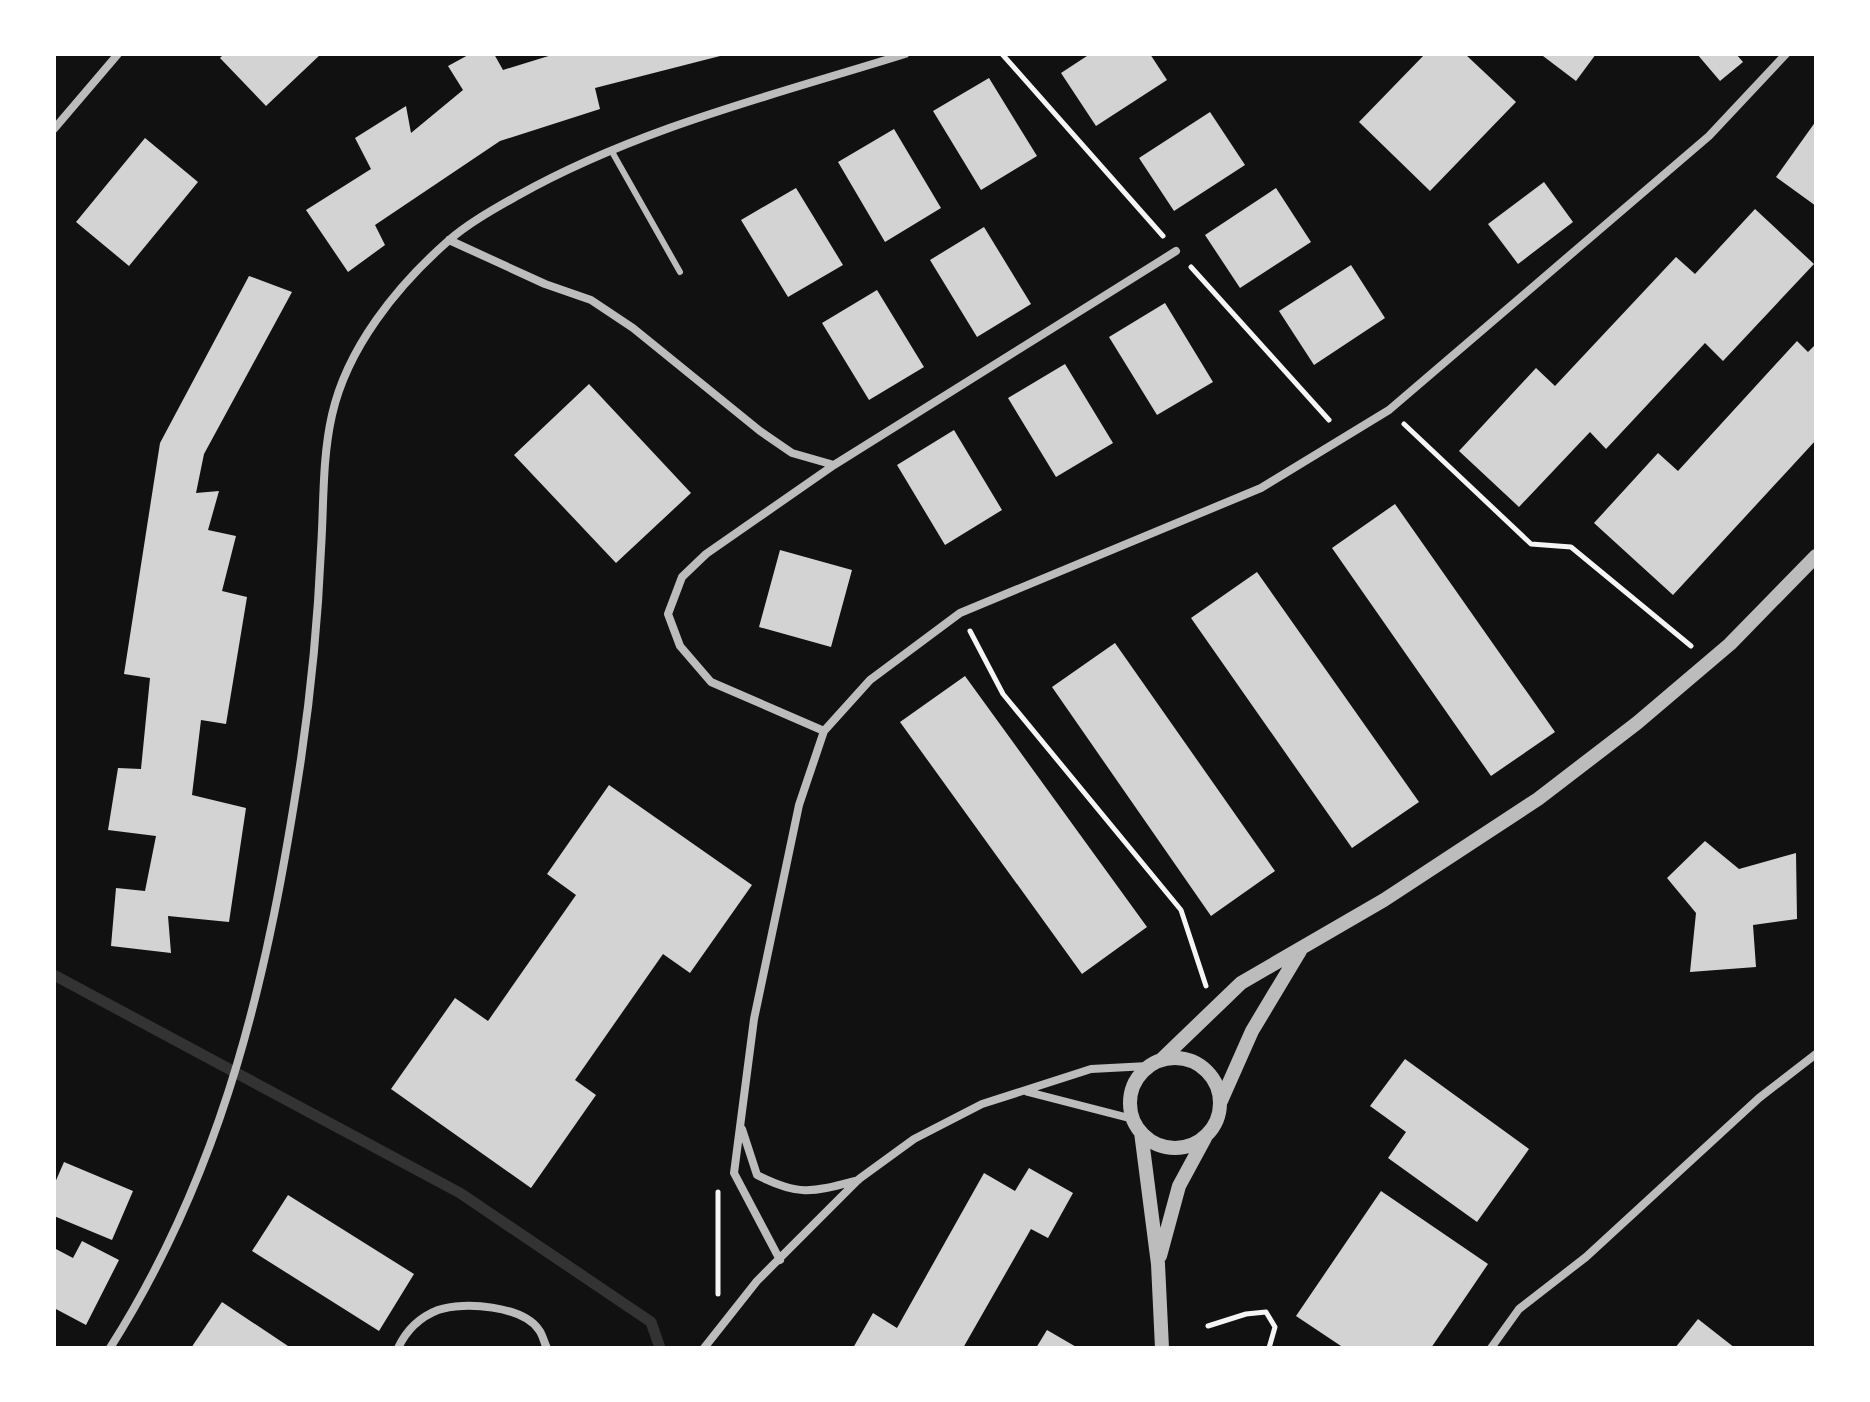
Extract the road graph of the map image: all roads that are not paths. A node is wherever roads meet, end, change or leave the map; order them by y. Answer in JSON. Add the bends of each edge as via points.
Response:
{"nodes":[{"id":1,"x":118,"y":54,"type":"edge"},
{"id":2,"x":905,"y":54,"type":"edge"},
{"id":3,"x":1786,"y":54,"type":"edge"},
{"id":4,"x":54,"y":129,"type":"edge"},
{"id":5,"x":611,"y":149,"type":"junction"},
{"id":6,"x":449,"y":240,"type":"junction"},
{"id":7,"x":1176,"y":251,"type":"dead end"},
{"id":8,"x":680,"y":272,"type":"dead end"},
{"id":9,"x":834,"y":465,"type":"junction"},
{"id":10,"x":1816,"y":556,"type":"edge"},
{"id":11,"x":824,"y":731,"type":"junction"},
{"id":12,"x":1303,"y":948,"type":"junction"},
{"id":13,"x":1816,"y":1054,"type":"edge"},
{"id":14,"x":1155,"y":1063,"type":"junction"},
{"id":15,"x":1027,"y":1092,"type":"junction"},
{"id":16,"x":1221,"y":1101,"type":"junction"},
{"id":17,"x":741,"y":1125,"type":"junction"},
{"id":18,"x":1137,"y":1126,"type":"junction"},
{"id":19,"x":1205,"y":1137,"type":"junction"},
{"id":20,"x":859,"y":1179,"type":"junction"},
{"id":21,"x":780,"y":1260,"type":"junction"},
{"id":22,"x":1158,"y":1264,"type":"junction"},
{"id":23,"x":110,"y":1348,"type":"edge"},
{"id":24,"x":398,"y":1348,"type":"edge"},
{"id":25,"x":547,"y":1348,"type":"edge"},
{"id":26,"x":704,"y":1348,"type":"edge"},
{"id":27,"x":1162,"y":1348,"type":"edge"},
{"id":28,"x":1491,"y":1348,"type":"edge"}],
"edges":[{"from":1,"to":4,"type":"street"},
{"from":2,"to":5,"type":"street"},
{"from":3,"to":11,"type":"street","via":[[1709,136],[1389,410],[1261,488],[960,613],[870,680]]},
{"from":5,"to":6,"type":"street","via":[[560,171]]},
{"from":5,"to":8,"type":"lane"},
{"from":6,"to":9,"type":"street","via":[[591,300],[792,453]]},
{"from":6,"to":23,"type":"street","via":[[372,326],[345,373],[332,413],[301,757],[251,1023],[193,1190],[151,1282]]},
{"from":7,"to":9,"type":"street"},
{"from":9,"to":11,"type":"street","via":[[706,554],[682,577],[668,614],[680,646],[711,682]]},
{"from":10,"to":12,"type":"street","via":[[1711,661],[1538,799]]},
{"from":11,"to":17,"type":"street","via":[[799,805],[757,1004]]},
{"from":12,"to":14,"type":"street","via":[[1241,983]]},
{"from":12,"to":16,"type":"street","via":[[1252,1031]]},
{"from":13,"to":28,"type":"street","via":[[1759,1098],[1586,1257],[1519,1309]]},
{"from":14,"to":15,"type":"street","via":[[1091,1069]]},
{"from":14,"to":16,"type":"street","via":[[1175,1057],[1202,1066],[1218,1087]]},
{"from":14,"to":18,"type":"street","via":[[1132,1089]]},
{"from":15,"to":18,"type":"street"},
{"from":15,"to":20,"type":"street","via":[[982,1104],[914,1139]]},
{"from":16,"to":19,"type":"street","via":[[1214,1127]]},
{"from":17,"to":20,"type":"street","via":[[757,1175],[786,1190],[818,1191]]},
{"from":17,"to":21,"type":"street","via":[[734,1173]]},
{"from":18,"to":19,"type":"street","via":[[1166,1147],[1193,1145]]},
{"from":18,"to":22,"type":"street"},
{"from":19,"to":22,"type":"street","via":[[1179,1186]]},
{"from":20,"to":21,"type":"street"},
{"from":21,"to":26,"type":"street"},
{"from":22,"to":27,"type":"street"},
{"from":24,"to":25,"type":"street","via":[[406,1330],[439,1310],[467,1306],[516,1313],[539,1328]]}]}
